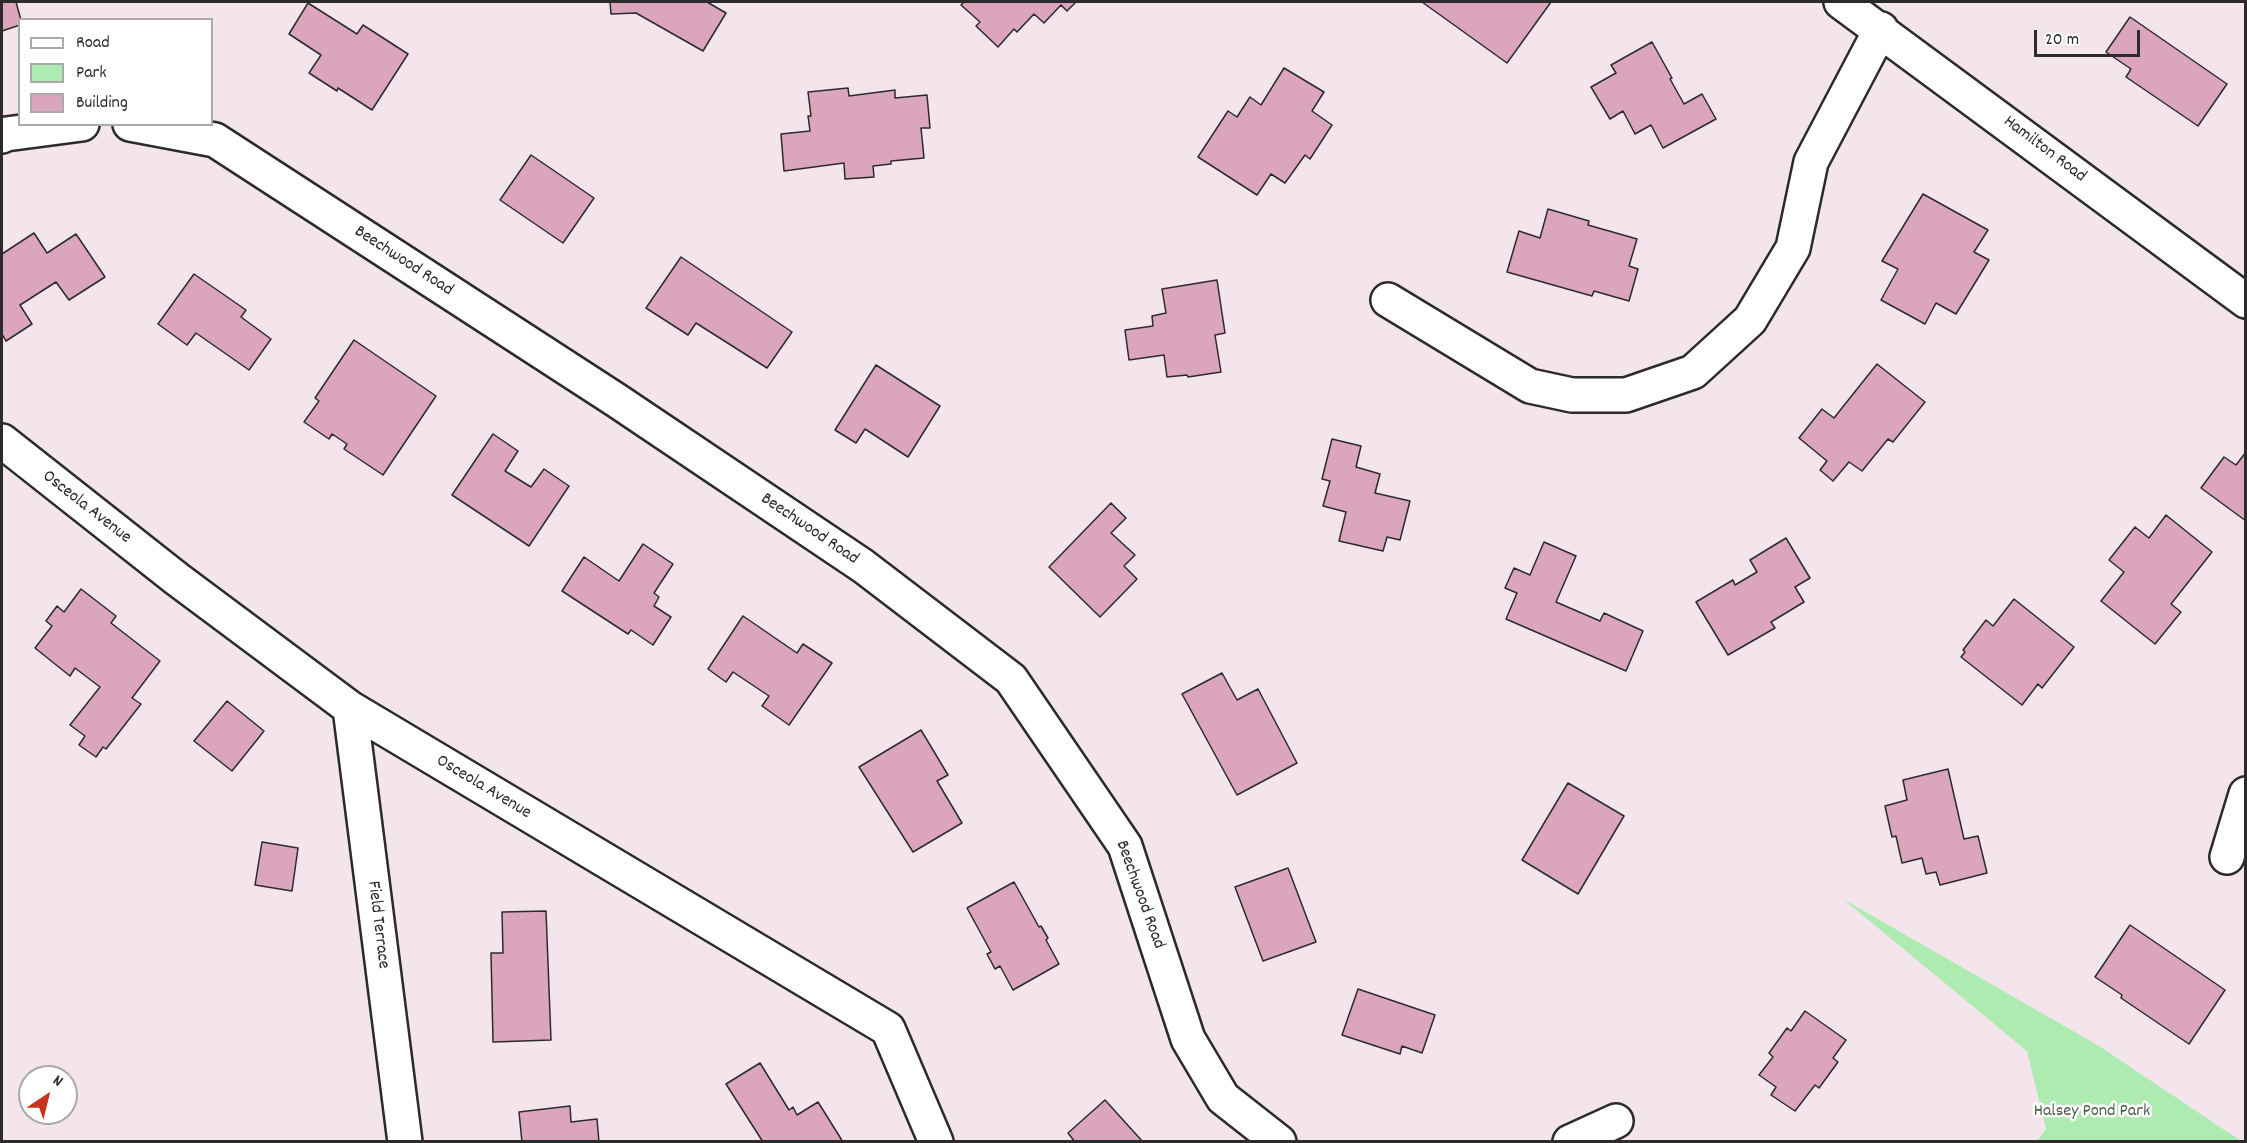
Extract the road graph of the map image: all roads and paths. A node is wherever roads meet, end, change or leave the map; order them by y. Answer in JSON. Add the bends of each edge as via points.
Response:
{"nodes":[{"id":1,"x":1841,"y":2,"type":"edge"},
{"id":2,"x":1881,"y":29,"type":"junction"},
{"id":3,"x":67,"y":126,"type":"edge"},
{"id":4,"x":141,"y":126,"type":"edge"},
{"id":5,"x":2,"y":136,"type":"edge"},
{"id":6,"x":1389,"y":300,"type":"dead end"},
{"id":7,"x":2246,"y":301,"type":"edge"},
{"id":8,"x":2,"y":441,"type":"edge"},
{"id":9,"x":350,"y":708,"type":"junction"},
{"id":10,"x":2246,"y":794,"type":"edge"},
{"id":11,"x":2227,"y":857,"type":"dead end"},
{"id":12,"x":1616,"y":1121,"type":"dead end"},
{"id":13,"x":405,"y":1142,"type":"edge"},
{"id":14,"x":936,"y":1142,"type":"edge"},
{"id":15,"x":1279,"y":1142,"type":"edge"},
{"id":16,"x":1570,"y":1142,"type":"edge"}],
"edges":[{"from":1,"to":2,"type":"street","name":"Hamilton Road"},
{"from":2,"to":6,"type":"street","via":[[1811,162],[1793,248],[1750,320],[1693,372],[1626,395],[1572,395],[1530,386]]},
{"from":2,"to":7,"type":"street","name":"Hamilton Road"},
{"from":3,"to":5,"type":"street"},
{"from":4,"to":15,"type":"street","name":"Beechwood Road","via":[[215,140],[616,400],[863,566],[1011,679],[1125,846],[1188,1039],[1223,1098]]},
{"from":8,"to":9,"type":"street","name":"Osceola Avenue"},
{"from":9,"to":13,"type":"street","name":"Field Terrace"},
{"from":9,"to":14,"type":"street","name":"Osceola Avenue","via":[[888,1029]]},
{"from":10,"to":11,"type":"street"},
{"from":12,"to":16,"type":"street"}]}
